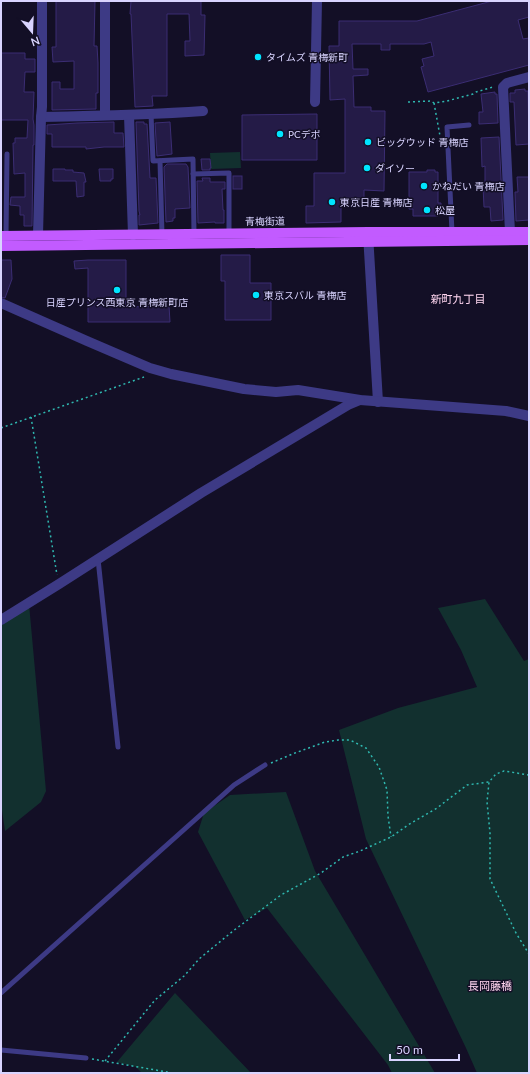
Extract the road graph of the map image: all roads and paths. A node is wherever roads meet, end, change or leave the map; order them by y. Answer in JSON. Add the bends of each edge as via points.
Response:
{"nodes":[{"id":1,"x":42,"y":1,"type":"edge"},
{"id":2,"x":105,"y":1,"type":"edge"},
{"id":3,"x":317,"y":1,"type":"edge"},
{"id":4,"x":529,"y":77,"type":"edge"},
{"id":5,"x":503,"y":87,"type":"junction"},
{"id":6,"x":315,"y":102,"type":"dead end"},
{"id":7,"x":408,"y":102,"type":"dead end"},
{"id":8,"x":203,"y":111,"type":"dead end"},
{"id":9,"x":151,"y":114,"type":"junction"},
{"id":10,"x":105,"y":115,"type":"junction"},
{"id":11,"x":129,"y":115,"type":"junction"},
{"id":12,"x":41,"y":116,"type":"junction"},
{"id":13,"x":469,"y":126,"type":"dead end"},
{"id":14,"x":7,"y":154,"type":"dead end"},
{"id":15,"x":160,"y":160,"type":"junction"},
{"id":16,"x":193,"y":174,"type":"junction"},
{"id":17,"x":368,"y":232,"type":"junction"},
{"id":18,"x":452,"y":232,"type":"junction"},
{"id":19,"x":510,"y":232,"type":"junction"},
{"id":20,"x":529,"y":232,"type":"edge"},
{"id":21,"x":194,"y":234,"type":"junction"},
{"id":22,"x":229,"y":234,"type":"junction"},
{"id":23,"x":38,"y":235,"type":"junction"},
{"id":24,"x":133,"y":235,"type":"junction"},
{"id":25,"x":162,"y":235,"type":"junction"},
{"id":26,"x":4,"y":236,"type":"edge"},
{"id":27,"x":529,"y":240,"type":"edge"},
{"id":28,"x":368,"y":242,"type":"junction"},
{"id":29,"x":1,"y":246,"type":"edge"},
{"id":30,"x":1,"y":303,"type":"edge"},
{"id":31,"x":150,"y":368,"type":"junction"},
{"id":32,"x":360,"y":400,"type":"junction"},
{"id":33,"x":378,"y":402,"type":"junction"},
{"id":34,"x":529,"y":416,"type":"edge"},
{"id":35,"x":31,"y":417,"type":"junction"},
{"id":36,"x":1,"y":428,"type":"edge"},
{"id":37,"x":98,"y":559,"type":"junction"},
{"id":38,"x":59,"y":584,"type":"junction"},
{"id":39,"x":1,"y":620,"type":"edge"},
{"id":40,"x":118,"y":747,"type":"dead end"},
{"id":41,"x":265,"y":765,"type":"joint"},
{"id":42,"x":529,"y":775,"type":"edge"},
{"id":43,"x":490,"y":782,"type":"junction"},
{"id":44,"x":391,"y":837,"type":"junction"},
{"id":45,"x":529,"y":954,"type":"edge"},
{"id":46,"x":1,"y":993,"type":"edge"},
{"id":47,"x":1,"y":1050,"type":"edge"},
{"id":48,"x":86,"y":1058,"type":"joint"},
{"id":49,"x":106,"y":1061,"type":"junction"},
{"id":50,"x":173,"y":1073,"type":"edge"}],
"edges":[{"from":1,"to":12,"type":"street"},
{"from":2,"to":10,"type":"street"},
{"from":3,"to":6,"type":"street"},
{"from":4,"to":5,"type":"street","via":[[507,83]]},
{"from":5,"to":7,"type":"path","via":[[500,85],[434,103]]},
{"from":5,"to":19,"type":"street"},
{"from":8,"to":9,"type":"street"},
{"from":9,"to":11,"type":"street"},
{"from":9,"to":15,"type":"lane","via":[[153,161]]},
{"from":10,"to":11,"type":"street"},
{"from":10,"to":12,"type":"street"},
{"from":11,"to":24,"type":"street"},
{"from":12,"to":23,"type":"street"},
{"from":13,"to":18,"type":"lane","via":[[446,127]]},
{"from":14,"to":26,"type":"lane"},
{"from":15,"to":16,"type":"lane","via":[[193,159]]},
{"from":15,"to":25,"type":"lane"},
{"from":16,"to":21,"type":"lane"},
{"from":16,"to":22,"type":"lane","via":[[228,173]]},
{"from":17,"to":18,"type":"main road","name":"青梅街道"},
{"from":17,"to":22,"type":"main road","name":"青梅街道"},
{"from":17,"to":28,"type":"street"},
{"from":18,"to":19,"type":"main road","name":"青梅街道"},
{"from":19,"to":20,"type":"main road","name":"青梅街道"},
{"from":21,"to":22,"type":"main road","name":"青梅街道"},
{"from":21,"to":25,"type":"main road","name":"青梅街道"},
{"from":23,"to":24,"type":"main road","name":"青梅街道"},
{"from":23,"to":26,"type":"main road","name":"青梅街道"},
{"from":24,"to":25,"type":"main road","name":"青梅街道"},
{"from":27,"to":28,"type":"main road"},
{"from":28,"to":29,"type":"main road"},
{"from":28,"to":33,"type":"street"},
{"from":30,"to":31,"type":"street"},
{"from":31,"to":32,"type":"street","via":[[244,389],[276,392],[298,390]]},
{"from":31,"to":35,"type":"path","via":[[150,375]]},
{"from":32,"to":33,"type":"street"},
{"from":32,"to":37,"type":"street","via":[[201,493]]},
{"from":33,"to":34,"type":"street","via":[[506,411]]},
{"from":35,"to":36,"type":"path"},
{"from":35,"to":38,"type":"path"},
{"from":37,"to":38,"type":"street"},
{"from":37,"to":40,"type":"lane"},
{"from":38,"to":39,"type":"street"},
{"from":41,"to":44,"type":"path","via":[[325,742],[350,740],[366,748],[379,767],[387,790]]},
{"from":41,"to":46,"type":"lane","via":[[234,785]]},
{"from":42,"to":43,"type":"path","via":[[504,771],[496,774]]},
{"from":43,"to":44,"type":"path","via":[[467,785],[437,808]]},
{"from":43,"to":45,"type":"path","via":[[487,802],[490,879]]},
{"from":44,"to":49,"type":"path","via":[[343,857],[321,873],[281,895],[233,931],[155,1000]]},
{"from":47,"to":48,"type":"lane"},
{"from":48,"to":49,"type":"path"},
{"from":49,"to":50,"type":"path"}]}
